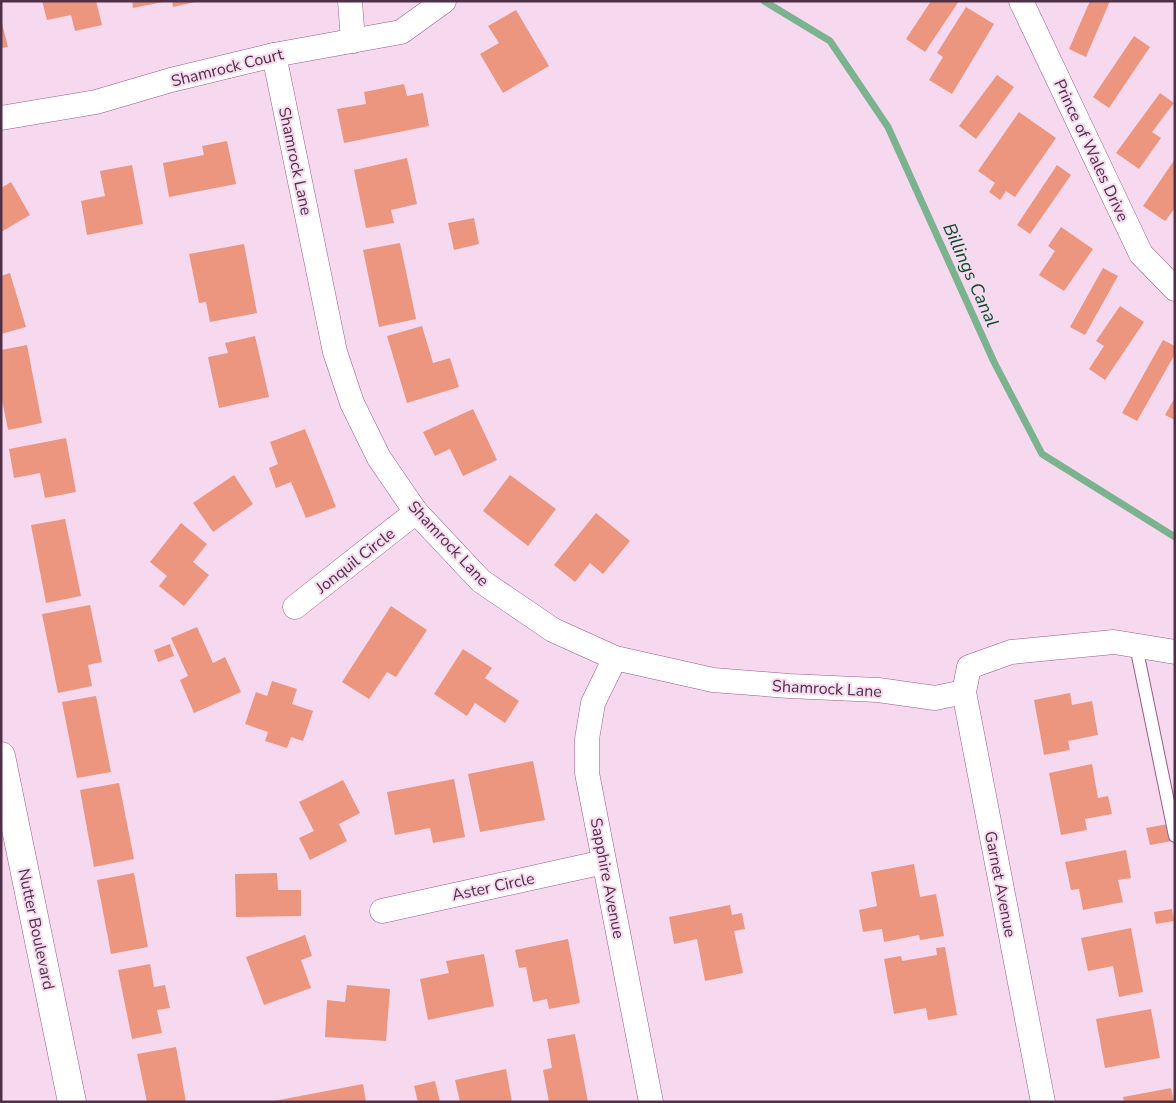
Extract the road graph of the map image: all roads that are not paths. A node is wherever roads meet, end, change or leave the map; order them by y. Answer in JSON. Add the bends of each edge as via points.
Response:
{"nodes":[{"id":1,"x":350,"y":1,"type":"edge"},
{"id":2,"x":444,"y":1,"type":"edge"},
{"id":3,"x":1021,"y":1,"type":"edge"},
{"id":4,"x":353,"y":41,"type":"junction"},
{"id":5,"x":274,"y":55,"type":"junction"},
{"id":6,"x":1,"y":118,"type":"edge"},
{"id":7,"x":1175,"y":289,"type":"edge"},
{"id":8,"x":416,"y":512,"type":"junction"},
{"id":9,"x":296,"y":607,"type":"dead end"},
{"id":10,"x":1136,"y":646,"type":"junction"},
{"id":11,"x":1175,"y":652,"type":"edge"},
{"id":12,"x":615,"y":658,"type":"junction"},
{"id":13,"x":964,"y":692,"type":"junction"},
{"id":14,"x":1,"y":756,"type":"edge"},
{"id":15,"x":1175,"y":836,"type":"edge"},
{"id":16,"x":604,"y":862,"type":"junction"},
{"id":17,"x":382,"y":911,"type":"dead end"},
{"id":18,"x":72,"y":1102,"type":"edge"},
{"id":19,"x":651,"y":1102,"type":"edge"},
{"id":20,"x":1043,"y":1102,"type":"edge"}],
"edges":[{"from":1,"to":4,"type":"street"},
{"from":2,"to":4,"type":"street","name":"Shamrock Court","via":[[401,32]]},
{"from":3,"to":7,"type":"street","name":"Prince of Wales Drive","via":[[1141,254]]},
{"from":4,"to":5,"type":"street","name":"Shamrock Court"},
{"from":5,"to":6,"type":"street","name":"Shamrock Court","via":[[96,102]]},
{"from":5,"to":8,"type":"street","name":"Shamrock Lane","via":[[335,352],[352,403],[379,458]]},
{"from":8,"to":9,"type":"street","name":"Jonquil Circle"},
{"from":8,"to":12,"type":"street","name":"Shamrock Lane","via":[[481,581],[553,630]]},
{"from":10,"to":11,"type":"street"},
{"from":10,"to":13,"type":"street","name":"Garnet Avenue","via":[[1114,642],[1012,652],[969,667]]},
{"from":10,"to":15,"type":"lane"},
{"from":12,"to":13,"type":"street","name":"Shamrock Lane","via":[[713,680],[878,690],[935,698]]},
{"from":12,"to":16,"type":"street","name":"Sapphire Avenue","via":[[592,703],[587,739],[587,773]]},
{"from":13,"to":20,"type":"street","name":"Garnet Avenue"},
{"from":14,"to":18,"type":"street","name":"Nutter Boulevard"},
{"from":16,"to":17,"type":"street","name":"Aster Circle"},
{"from":16,"to":19,"type":"street","name":"Sapphire Avenue"}]}
